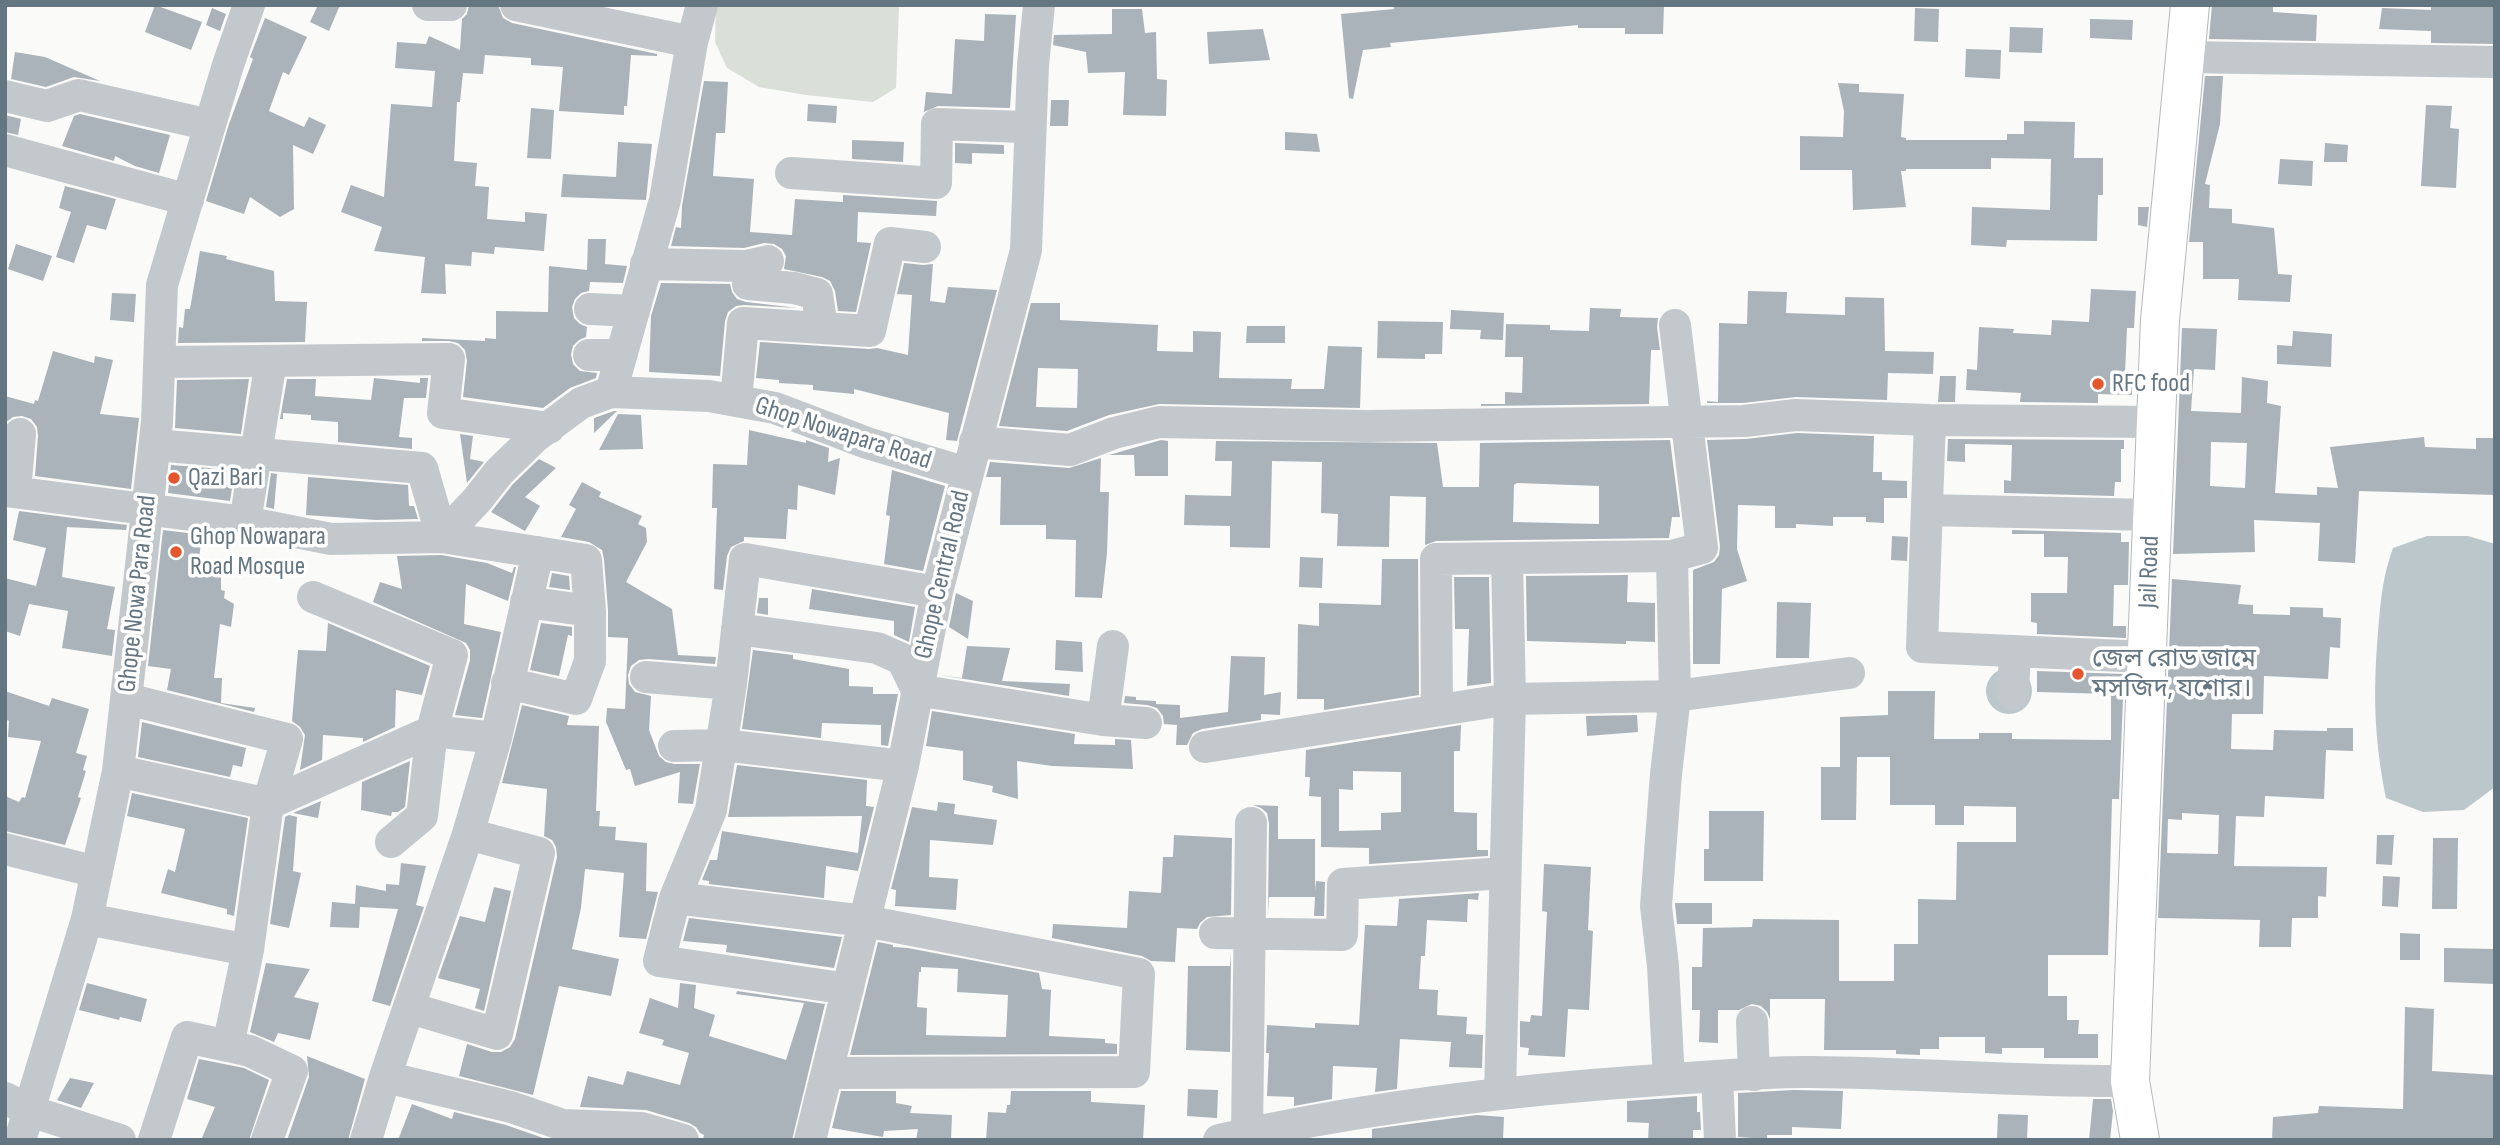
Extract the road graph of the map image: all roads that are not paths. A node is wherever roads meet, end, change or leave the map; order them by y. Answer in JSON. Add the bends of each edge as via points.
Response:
{"nodes":[{"id":1,"x":249,"y":5,"type":"edge"},
{"id":2,"x":516,"y":5,"type":"edge"},
{"id":3,"x":702,"y":5,"type":"edge"},
{"id":4,"x":1038,"y":5,"type":"edge"},
{"id":5,"x":2190,"y":5,"type":"edge"},
{"id":6,"x":692,"y":42,"type":"junction"},
{"id":7,"x":2184,"y":57,"type":"junction"},
{"id":8,"x":2495,"y":62,"type":"edge"},
{"id":9,"x":5,"y":96,"type":"edge"},
{"id":10,"x":210,"y":125,"type":"junction"},
{"id":11,"x":1024,"y":127,"type":"dead end"},
{"id":12,"x":5,"y":150,"type":"edge"},
{"id":13,"x":791,"y":173,"type":"dead end"},
{"id":14,"x":188,"y":200,"type":"junction"},
{"id":15,"x":925,"y":247,"type":"dead end"},
{"id":16,"x":646,"y":264,"type":"junction"},
{"id":17,"x":754,"y":270,"type":"junction"},
{"id":18,"x":590,"y":309,"type":"dead end"},
{"id":19,"x":634,"y":311,"type":"junction"},
{"id":20,"x":753,"y":324,"type":"junction"},
{"id":21,"x":1675,"y":325,"type":"dead end"},
{"id":22,"x":822,"y":328,"type":"junction"},
{"id":23,"x":589,"y":355,"type":"dead end"},
{"id":24,"x":621,"y":355,"type":"junction"},
{"id":25,"x":271,"y":361,"type":"junction"},
{"id":26,"x":159,"y":362,"type":"junction"},
{"id":27,"x":611,"y":392,"type":"junction"},
{"id":28,"x":736,"y":401,"type":"junction"},
{"id":29,"x":1930,"y":420,"type":"junction"},
{"id":30,"x":1687,"y":421,"type":"junction"},
{"id":31,"x":2155,"y":422,"type":"junction"},
{"id":32,"x":549,"y":428,"type":"junction"},
{"id":33,"x":20,"y":434,"type":"dead end"},
{"id":34,"x":975,"y":442,"type":"junction"},
{"id":35,"x":155,"y":445,"type":"junction"},
{"id":36,"x":256,"y":454,"type":"junction"},
{"id":37,"x":967,"y":473,"type":"junction"},
{"id":38,"x":10,"y":491,"type":"edge"},
{"id":39,"x":148,"y":508,"type":"junction"},
{"id":40,"x":1927,"y":510,"type":"junction"},
{"id":41,"x":2152,"y":515,"type":"junction"},
{"id":42,"x":245,"y":522,"type":"junction"},
{"id":43,"x":442,"y":537,"type":"junction"},
{"id":44,"x":538,"y":552,"type":"junction"},
{"id":45,"x":1672,"y":556,"type":"junction"},
{"id":46,"x":1507,"y":559,"type":"junction"},
{"id":47,"x":937,"y":592,"type":"junction"},
{"id":48,"x":313,"y":597,"type":"dead end"},
{"id":49,"x":526,"y":602,"type":"junction"},
{"id":50,"x":590,"y":611,"type":"junction"},
{"id":51,"x":737,"y":629,"type":"junction"},
{"id":52,"x":1113,"y":646,"type":"dead end"},
{"id":53,"x":2015,"y":651,"type":"junction"},
{"id":54,"x":2146,"y":657,"type":"junction"},
{"id":55,"x":1849,"y":673,"type":"dead end"},
{"id":56,"x":646,"y":677,"type":"dead end"},
{"id":57,"x":507,"y":683,"type":"junction"},
{"id":58,"x":731,"y":684,"type":"junction"},
{"id":59,"x":917,"y":690,"type":"junction"},
{"id":60,"x":2013,"y":694,"type":"dead end"},
{"id":61,"x":1675,"y":696,"type":"junction"},
{"id":62,"x":127,"y":699,"type":"junction"},
{"id":63,"x":1510,"y":699,"type":"junction"},
{"id":64,"x":1437,"y":709,"type":"junction"},
{"id":65,"x":1103,"y":720,"type":"junction"},
{"id":66,"x":1146,"y":723,"type":"dead end"},
{"id":67,"x":432,"y":731,"type":"junction"},
{"id":68,"x":496,"y":738,"type":"junction"},
{"id":69,"x":674,"y":746,"type":"dead end"},
{"id":70,"x":722,"y":746,"type":"junction"},
{"id":71,"x":1205,"y":747,"type":"dead end"},
{"id":72,"x":903,"y":766,"type":"junction"},
{"id":73,"x":118,"y":771,"type":"junction"},
{"id":74,"x":268,"y":804,"type":"junction"},
{"id":75,"x":1251,"y":823,"type":"dead end"},
{"id":76,"x":468,"y":834,"type":"junction"},
{"id":77,"x":391,"y":842,"type":"dead end"},
{"id":78,"x":5,"y":849,"type":"edge"},
{"id":79,"x":97,"y":872,"type":"junction"},
{"id":80,"x":1505,"y":873,"type":"junction"},
{"id":81,"x":675,"y":898,"type":"junction"},
{"id":82,"x":87,"y":919,"type":"junction"},
{"id":83,"x":865,"y":920,"type":"junction"},
{"id":84,"x":1215,"y":933,"type":"dead end"},
{"id":85,"x":1250,"y":934,"type":"junction"},
{"id":86,"x":248,"y":950,"type":"junction"},
{"id":87,"x":848,"y":989,"type":"junction"},
{"id":88,"x":410,"y":1008,"type":"junction"},
{"id":89,"x":1752,"y":1022,"type":"dead end"},
{"id":90,"x":228,"y":1046,"type":"junction"},
{"id":91,"x":827,"y":1073,"type":"junction"},
{"id":92,"x":1754,"y":1075,"type":"junction"},
{"id":93,"x":385,"y":1077,"type":"junction"},
{"id":94,"x":1717,"y":1077,"type":"junction"},
{"id":95,"x":1669,"y":1079,"type":"junction"},
{"id":96,"x":2130,"y":1081,"type":"junction"},
{"id":97,"x":1500,"y":1093,"type":"junction"},
{"id":98,"x":18,"y":1116,"type":"edge"},
{"id":99,"x":1346,"y":1127,"type":"edge"},
{"id":100,"x":640,"y":1134,"type":"edge"},
{"id":101,"x":1233,"y":1137,"type":"edge"},
{"id":102,"x":120,"y":1140,"type":"edge"},
{"id":103,"x":154,"y":1140,"type":"edge"},
{"id":104,"x":267,"y":1140,"type":"edge"},
{"id":105,"x":366,"y":1140,"type":"edge"},
{"id":106,"x":683,"y":1140,"type":"edge"},
{"id":107,"x":810,"y":1140,"type":"edge"},
{"id":108,"x":1720,"y":1140,"type":"edge"},
{"id":109,"x":2140,"y":1140,"type":"edge"}],
"edges":[{"from":1,"to":10,"type":"street","name":"Ghope Nowa Para Road"},
{"from":2,"to":6,"type":"street"},
{"from":3,"to":6,"type":"street"},
{"from":4,"to":34,"type":"street","name":"Ghope Central Road","via":[[1026,250]]},
{"from":5,"to":7,"type":"highway","name":"Jail Road"},
{"from":6,"to":16,"type":"street","via":[[665,200]]},
{"from":7,"to":8,"type":"street"},
{"from":7,"to":31,"type":"highway","name":"Jail Road"},
{"from":9,"to":10,"type":"street","via":[[47,106],[79,95]]},
{"from":10,"to":14,"type":"street","name":"Ghope Nowa Para Road"},
{"from":11,"to":13,"type":"street","via":[[937,124],[936,183]]},
{"from":12,"to":14,"type":"street"},
{"from":14,"to":26,"type":"street","name":"Ghope Nowa Para Road","via":[[162,285]]},
{"from":15,"to":22,"type":"street","via":[[890,243],[870,331]]},
{"from":16,"to":17,"type":"street"},
{"from":16,"to":19,"type":"street"},
{"from":17,"to":20,"type":"street"},
{"from":17,"to":22,"type":"street","via":[[817,294]]},
{"from":18,"to":19,"type":"street"},
{"from":19,"to":24,"type":"street"},
{"from":20,"to":22,"type":"street"},
{"from":20,"to":28,"type":"street","via":[[743,323]]},
{"from":21,"to":30,"type":"street"},
{"from":23,"to":24,"type":"street"},
{"from":24,"to":27,"type":"street"},
{"from":25,"to":26,"type":"street"},
{"from":25,"to":32,"type":"street","via":[[449,359],[443,412]]},
{"from":25,"to":36,"type":"street"},
{"from":26,"to":35,"type":"street","name":"Ghope Nowa Para Road"},
{"from":27,"to":28,"type":"street","name":"Ghop Nowapara Road"},
{"from":27,"to":32,"type":"street","name":"Ghop Nowapara Road","via":[[581,403]]},
{"from":28,"to":37,"type":"street","name":"Ghop Nowapara Road","via":[[775,408]]},
{"from":29,"to":30,"type":"street","via":[[1796,415]]},
{"from":29,"to":31,"type":"street"},
{"from":29,"to":40,"type":"street"},
{"from":30,"to":34,"type":"street","via":[[1367,426],[1159,422],[1070,450]]},
{"from":30,"to":45,"type":"street","via":[[1702,548]]},
{"from":31,"to":41,"type":"highway","name":"Jail Road"},
{"from":32,"to":43,"type":"street","name":"Ghop Nowapara Road","via":[[499,472]]},
{"from":33,"to":38,"type":"street"},
{"from":34,"to":37,"type":"street","name":"Ghope Central Road"},
{"from":35,"to":36,"type":"street"},
{"from":35,"to":39,"type":"street","name":"Ghope Nowa Para Road"},
{"from":36,"to":42,"type":"street"},
{"from":36,"to":43,"type":"street","via":[[422,468]]},
{"from":37,"to":47,"type":"street","name":"Ghope Central Road"},
{"from":38,"to":39,"type":"street"},
{"from":39,"to":42,"type":"street"},
{"from":39,"to":62,"type":"street","name":"Ghope Nowa Para Road"},
{"from":40,"to":41,"type":"street"},
{"from":40,"to":53,"type":"street","via":[[1922,647]]},
{"from":41,"to":54,"type":"highway","name":"Jail Road"},
{"from":42,"to":43,"type":"street","via":[[331,539]]},
{"from":43,"to":44,"type":"street"},
{"from":44,"to":49,"type":"street"},
{"from":44,"to":50,"type":"street","via":[[586,560]]},
{"from":45,"to":46,"type":"street"},
{"from":45,"to":61,"type":"street"},
{"from":46,"to":63,"type":"street"},
{"from":46,"to":64,"type":"street","via":[[1436,559]]},
{"from":47,"to":51,"type":"street","via":[[745,559]]},
{"from":47,"to":59,"type":"street","name":"Ghope Central Road"},
{"from":48,"to":67,"type":"street","via":[[452,655]]},
{"from":49,"to":50,"type":"street"},
{"from":49,"to":57,"type":"street"},
{"from":50,"to":57,"type":"street","via":[[590,661],[576,699]]},
{"from":51,"to":58,"type":"street"},
{"from":51,"to":59,"type":"street","via":[[877,648],[902,659]]},
{"from":52,"to":65,"type":"street"},
{"from":53,"to":54,"type":"street"},
{"from":53,"to":60,"type":"street"},
{"from":54,"to":96,"type":"highway","name":"Jail Road"},
{"from":55,"to":61,"type":"street"},
{"from":56,"to":58,"type":"street"},
{"from":57,"to":68,"type":"street"},
{"from":58,"to":70,"type":"street"},
{"from":59,"to":65,"type":"street"},
{"from":59,"to":72,"type":"street","name":"Ghope Central Road"},
{"from":61,"to":63,"type":"street"},
{"from":61,"to":95,"type":"street","via":[[1656,906]]},
{"from":62,"to":73,"type":"street","name":"Ghope Nowa Para Road"},
{"from":62,"to":74,"type":"street","via":[[287,739]]},
{"from":63,"to":64,"type":"street"},
{"from":63,"to":80,"type":"street"},
{"from":64,"to":71,"type":"street"},
{"from":65,"to":66,"type":"street"},
{"from":67,"to":68,"type":"street"},
{"from":67,"to":74,"type":"street"},
{"from":67,"to":77,"type":"street","via":[[422,816]]},
{"from":68,"to":76,"type":"street"},
{"from":69,"to":70,"type":"street"},
{"from":70,"to":72,"type":"street"},
{"from":70,"to":81,"type":"street","via":[[711,810]]},
{"from":72,"to":83,"type":"street","name":"Ghope Central Road"},
{"from":73,"to":74,"type":"street"},
{"from":73,"to":79,"type":"street","name":"Ghope Nowa Para Road"},
{"from":74,"to":86,"type":"street"},
{"from":75,"to":85,"type":"street"},
{"from":76,"to":88,"type":"street"},
{"from":76,"to":88,"type":"street","via":[[538,853],[497,1034]]},
{"from":78,"to":79,"type":"street"},
{"from":79,"to":82,"type":"street","name":"Ghope Nowa Para Road"},
{"from":80,"to":85,"type":"street","via":[[1343,884],[1342,935]]},
{"from":80,"to":97,"type":"street"},
{"from":81,"to":83,"type":"street"},
{"from":81,"to":87,"type":"street","via":[[659,961]]},
{"from":82,"to":86,"type":"street"},
{"from":82,"to":98,"type":"street","name":"Ghope Nowa Para Road"},
{"from":83,"to":87,"type":"street","name":"Ghope Central Road"},
{"from":83,"to":91,"type":"street","via":[[1139,974],[1134,1072]]},
{"from":84,"to":85,"type":"street"},
{"from":85,"to":101,"type":"street"},
{"from":86,"to":90,"type":"street"},
{"from":87,"to":91,"type":"street","name":"Ghope Central Road"},
{"from":88,"to":93,"type":"street"},
{"from":89,"to":92,"type":"street"},
{"from":90,"to":103,"type":"street","via":[[187,1037]]},
{"from":90,"to":104,"type":"street","via":[[292,1071]]},
{"from":91,"to":107,"type":"street","name":"Ghope Central Road"},
{"from":92,"to":94,"type":"street"},
{"from":92,"to":96,"type":"street","via":[[1810,1072]]},
{"from":93,"to":100,"type":"street","via":[[511,1107],[563,1125]]},
{"from":93,"to":105,"type":"street"},
{"from":94,"to":95,"type":"street"},
{"from":94,"to":108,"type":"street"},
{"from":95,"to":97,"type":"street"},
{"from":96,"to":109,"type":"highway","name":"Jail Road"},
{"from":97,"to":99,"type":"street"},
{"from":98,"to":102,"type":"street"},
{"from":99,"to":101,"type":"street"},
{"from":100,"to":106,"type":"street"}]}
